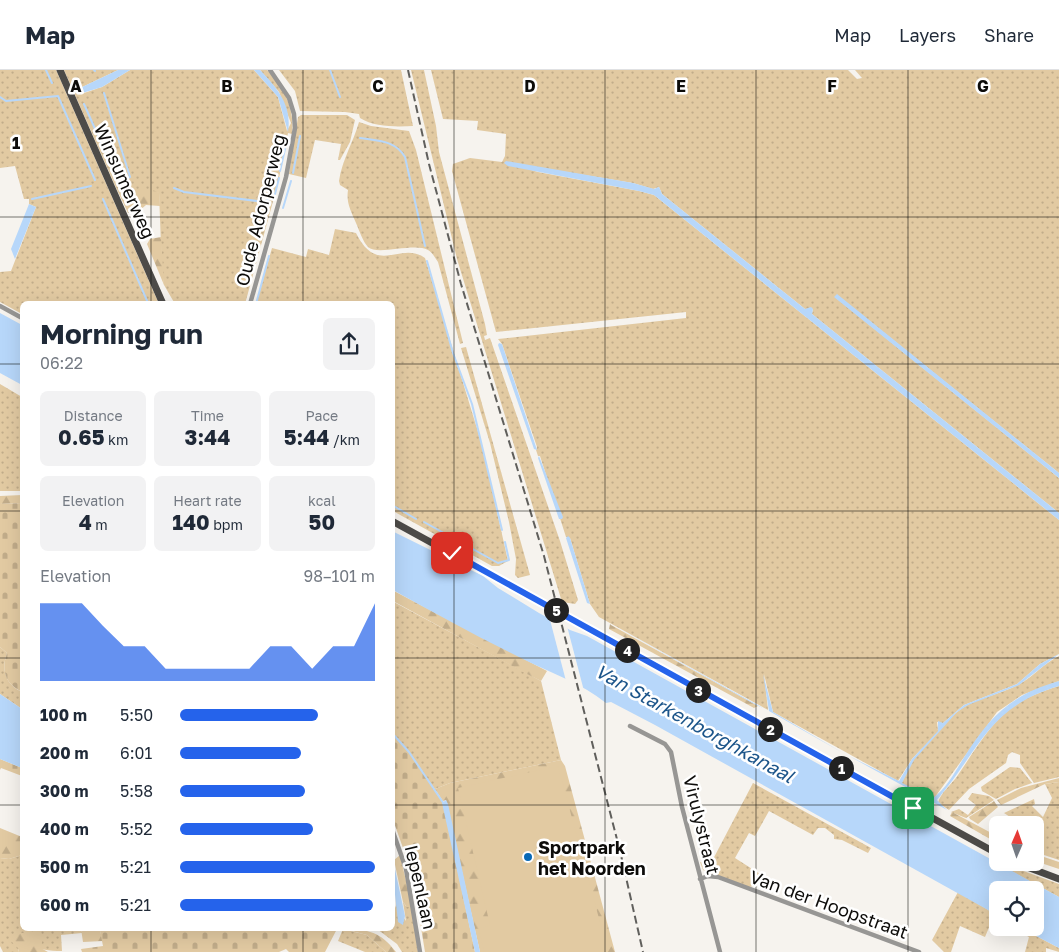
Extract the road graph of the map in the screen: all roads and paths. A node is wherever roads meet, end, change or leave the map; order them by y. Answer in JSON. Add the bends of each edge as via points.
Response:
{"nodes":[{"id":1,"x":60,"y":70,"type":"edge"},
{"id":2,"x":270,"y":70,"type":"edge"},
{"id":3,"x":162,"y":301,"type":"edge"},
{"id":4,"x":251,"y":301,"type":"edge"},
{"id":5,"x":0,"y":306,"type":"edge"},
{"id":6,"x":20,"y":317,"type":"edge"},
{"id":7,"x":395,"y":523,"type":"edge"},
{"id":8,"x":630,"y":726,"type":"dead end"},
{"id":9,"x":395,"y":838,"type":"edge"},
{"id":10,"x":989,"y":849,"type":"edge"},
{"id":11,"x":1038,"y":871,"type":"edge"},
{"id":12,"x":700,"y":879,"type":"junction"},
{"id":13,"x":1059,"y":879,"type":"edge"},
{"id":14,"x":420,"y":952,"type":"edge"},
{"id":15,"x":720,"y":952,"type":"edge"},
{"id":16,"x":919,"y":952,"type":"edge"}],
"edges":[{"from":1,"to":3,"type":"main road","name":"Winsumerweg"},
{"from":2,"to":4,"type":"street","name":"Oude Adorperweg","via":[[289,98],[295,128],[286,176]]},
{"from":5,"to":6,"type":"street"},
{"from":7,"to":10,"type":"main road"},
{"from":8,"to":12,"type":"street","name":"Virulystraat","via":[[664,744],[671,752]]},
{"from":9,"to":14,"type":"street","name":"Iepenlaan","via":[[406,869]]},
{"from":11,"to":13,"type":"main road"},
{"from":12,"to":15,"type":"street","name":"Virulystraat"},
{"from":12,"to":16,"type":"street","name":"Van der Hoopstraat","via":[[708,876],[718,878]]}]}
